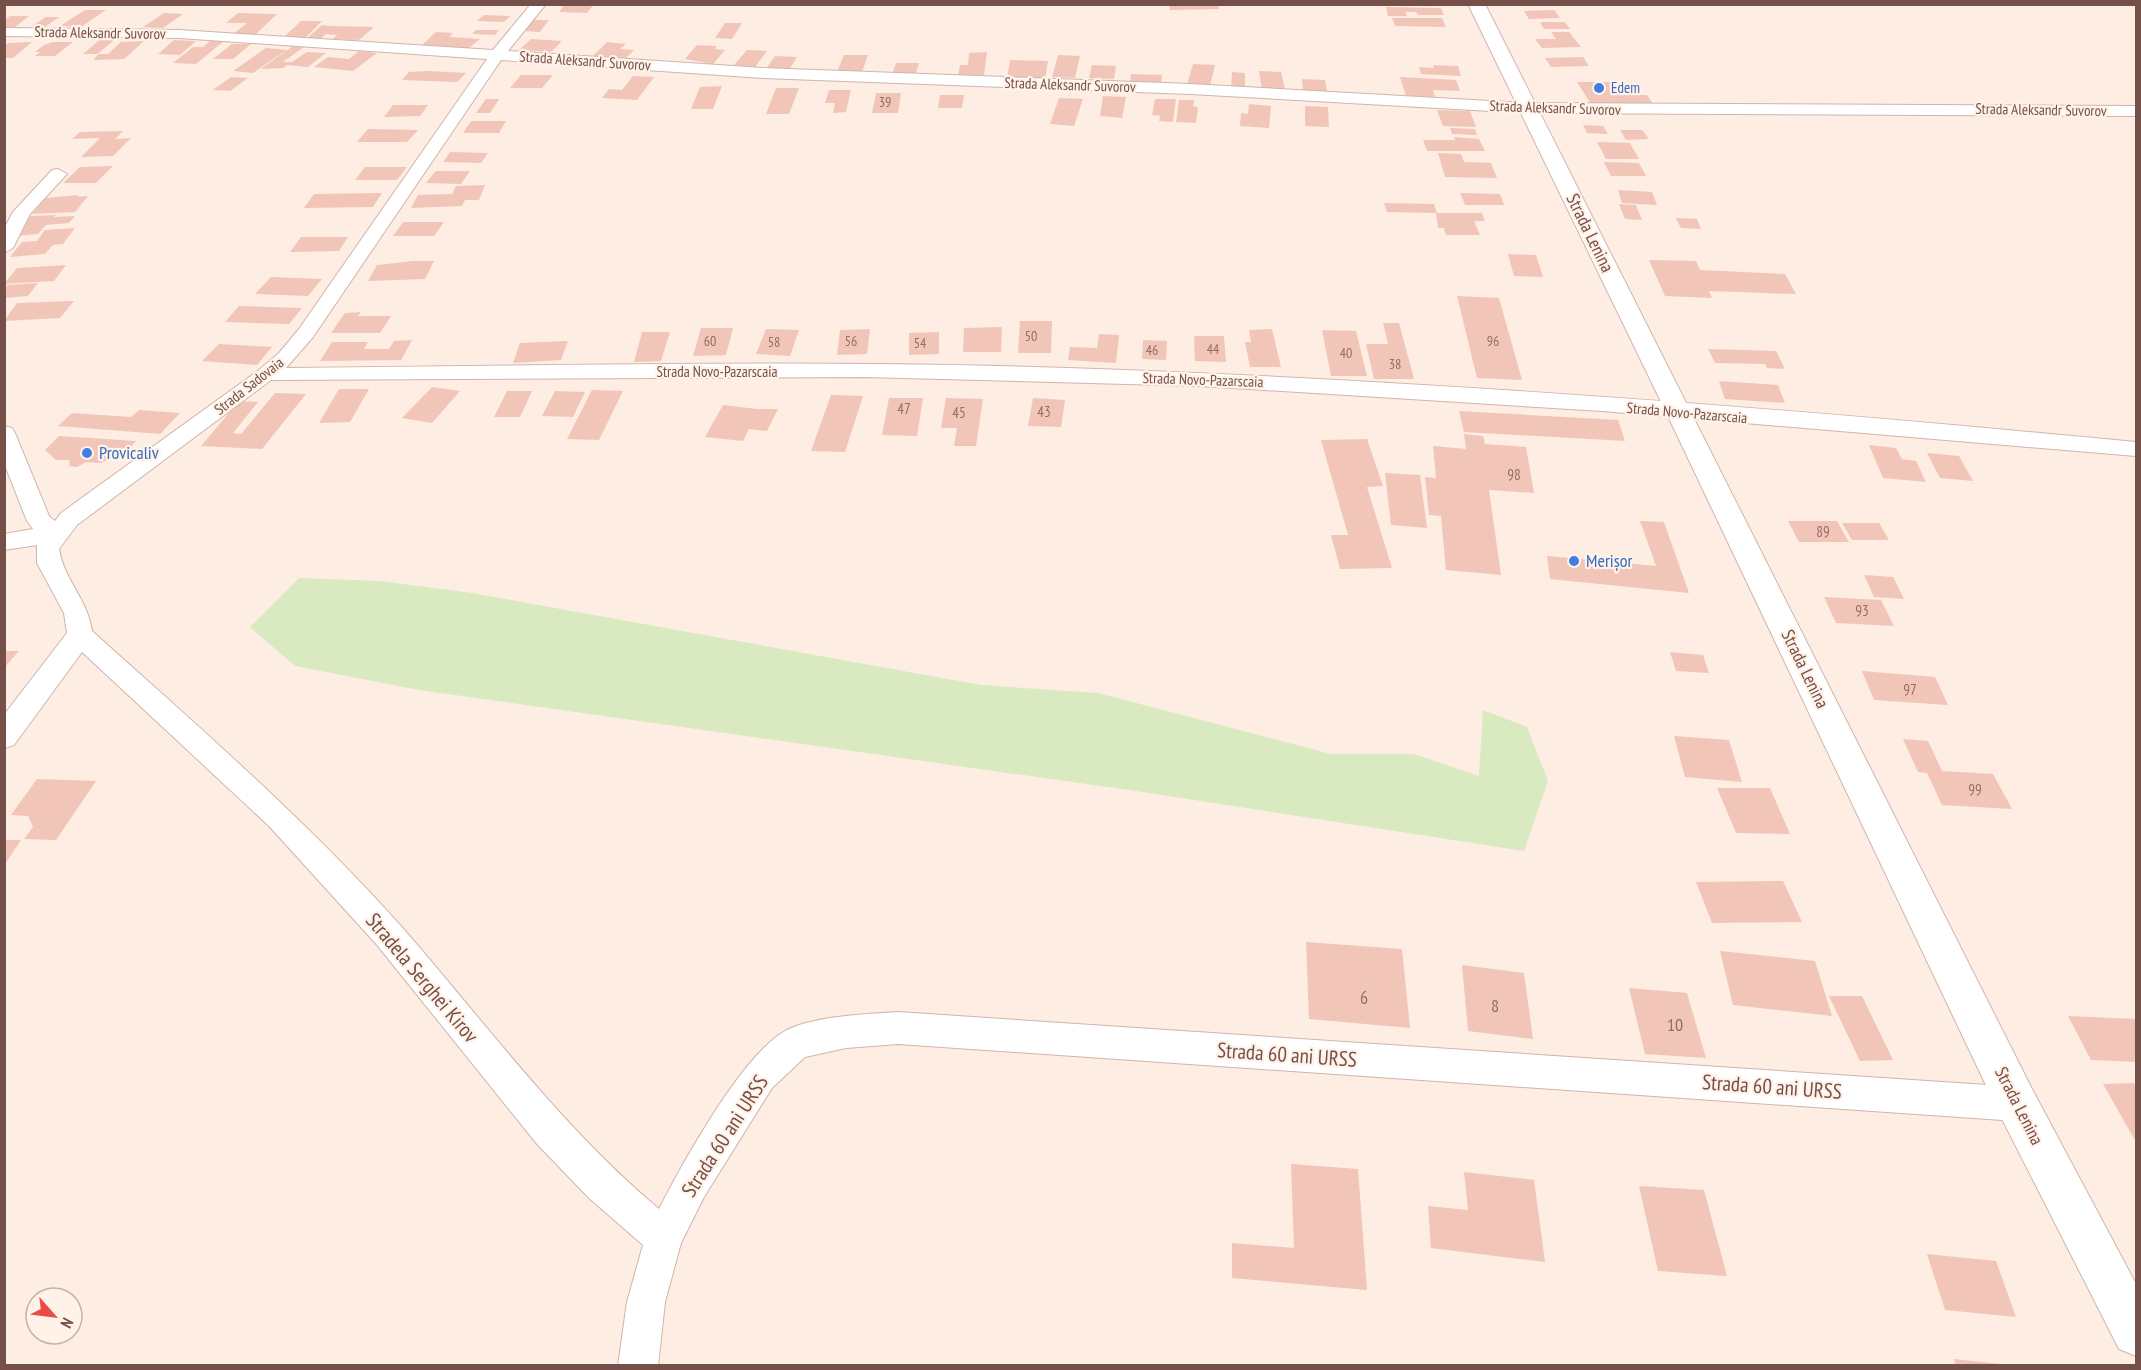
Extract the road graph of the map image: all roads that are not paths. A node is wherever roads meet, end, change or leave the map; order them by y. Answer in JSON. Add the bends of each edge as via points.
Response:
{"nodes":[{"id":1,"x":539,"y":4,"type":"edge"},
{"id":2,"x":1476,"y":4,"type":"edge"},
{"id":3,"x":4,"y":32,"type":"edge"},
{"id":4,"x":497,"y":55,"type":"junction"},
{"id":5,"x":1528,"y":108,"type":"junction"},
{"id":6,"x":2136,"y":111,"type":"edge"},
{"id":7,"x":58,"y":174,"type":"dead end"},
{"id":8,"x":4,"y":248,"type":"edge"},
{"id":9,"x":266,"y":374,"type":"junction"},
{"id":10,"x":1679,"y":412,"type":"junction"},
{"id":11,"x":4,"y":433,"type":"edge"},
{"id":12,"x":2136,"y":449,"type":"edge"},
{"id":13,"x":56,"y":533,"type":"junction"},
{"id":14,"x":4,"y":542,"type":"edge"},
{"id":15,"x":80,"y":635,"type":"junction"},
{"id":16,"x":4,"y":737,"type":"edge"},
{"id":17,"x":2017,"y":1104,"type":"junction"},
{"id":18,"x":664,"y":1238,"type":"junction"},
{"id":19,"x":2136,"y":1332,"type":"edge"},
{"id":20,"x":638,"y":1365,"type":"edge"}],
"edges":[{"from":1,"to":4,"type":"street","name":"Strada Sadovaia"},
{"from":2,"to":5,"type":"street","name":"Strada Lenina"},
{"from":3,"to":4,"type":"street","name":"Strada Aleksandr Suvorov","via":[[179,34]]},
{"from":4,"to":5,"type":"street","name":"Strada Aleksandr Suvorov","via":[[798,75],[1178,89]]},
{"from":4,"to":9,"type":"street","name":"Strada Sadovaia","via":[[306,333]]},
{"from":5,"to":6,"type":"street","name":"Strada Aleksandr Suvorov"},
{"from":5,"to":10,"type":"street","name":"Strada Lenina"},
{"from":7,"to":8,"type":"street","via":[[22,212]]},
{"from":9,"to":10,"type":"street","name":"Strada Novo-Pazarscaia","via":[[1062,374],[1433,392]]},
{"from":9,"to":13,"type":"street","name":"Strada Sadovaia","via":[[69,519]]},
{"from":10,"to":12,"type":"street","name":"Strada Novo-Pazarscaia"},
{"from":10,"to":17,"type":"street","name":"Strada Lenina"},
{"from":11,"to":13,"type":"street","via":[[39,521]]},
{"from":13,"to":14,"type":"street"},
{"from":13,"to":15,"type":"street","via":[[47,548],[49,563],[77,613]]},
{"from":15,"to":16,"type":"street"},
{"from":15,"to":18,"type":"street","name":"Stradela Serghei Kirov","via":[[279,818],[388,935],[550,1131],[603,1185]]},
{"from":17,"to":18,"type":"street","name":"Strada 60 ani URSS","via":[[898,1028],[846,1032],[796,1042],[760,1076],[691,1184]]},
{"from":17,"to":19,"type":"street","name":"Strada Lenina"},
{"from":18,"to":20,"type":"street","via":[[646,1302]]}]}
